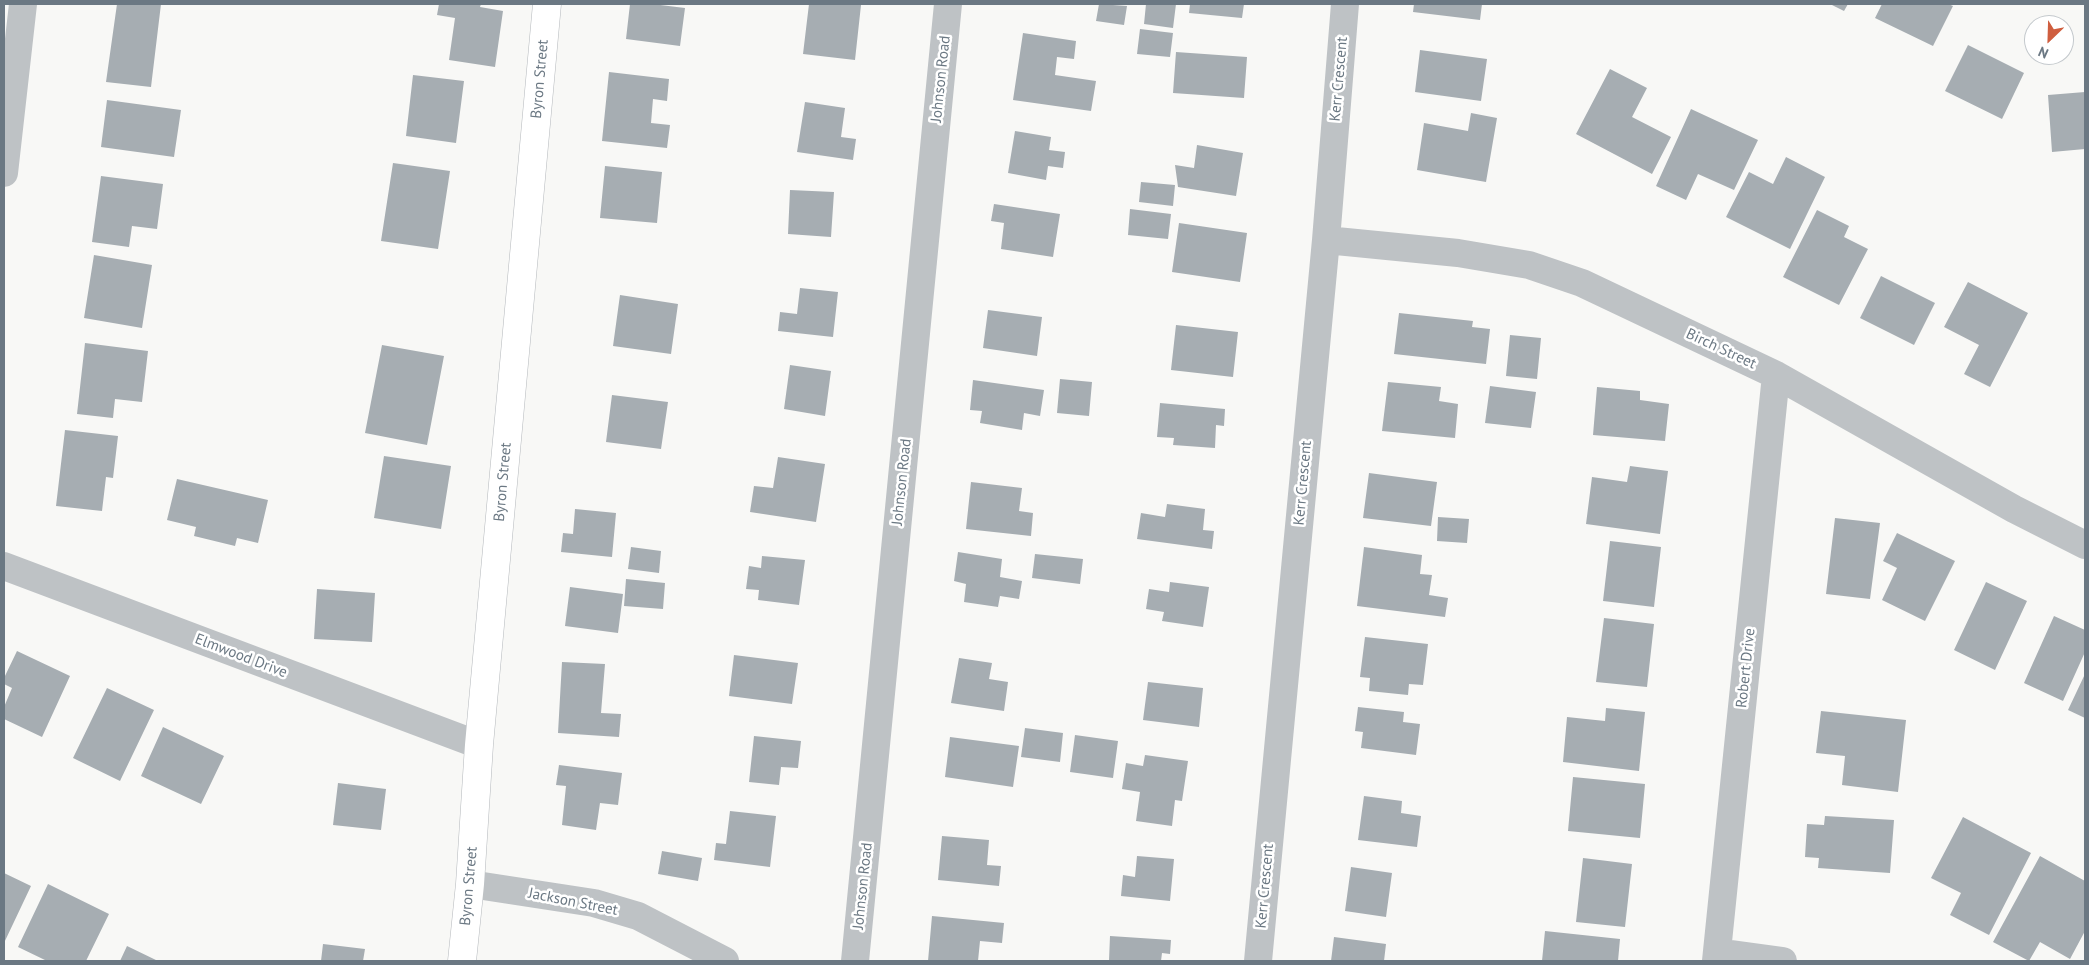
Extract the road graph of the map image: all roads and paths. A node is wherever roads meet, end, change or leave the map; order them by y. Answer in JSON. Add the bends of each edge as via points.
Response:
{"nodes":[{"id":1,"x":23,"y":4,"type":"edge"},
{"id":2,"x":547,"y":4,"type":"edge"},
{"id":3,"x":948,"y":4,"type":"edge"},
{"id":4,"x":1345,"y":4,"type":"edge"},
{"id":5,"x":4,"y":173,"type":"edge"},
{"id":6,"x":1326,"y":240,"type":"junction"},
{"id":7,"x":1776,"y":375,"type":"junction"},
{"id":8,"x":2085,"y":546,"type":"edge"},
{"id":9,"x":4,"y":566,"type":"edge"},
{"id":10,"x":479,"y":746,"type":"junction"},
{"id":11,"x":470,"y":884,"type":"junction"},
{"id":12,"x":1716,"y":957,"type":"edge"},
{"id":13,"x":462,"y":961,"type":"edge"},
{"id":14,"x":725,"y":961,"type":"edge"},
{"id":15,"x":855,"y":961,"type":"edge"},
{"id":16,"x":1258,"y":961,"type":"edge"},
{"id":17,"x":1783,"y":961,"type":"edge"}],
"edges":[{"from":1,"to":5,"type":"street"},
{"from":2,"to":10,"type":"street","name":"Byron Street"},
{"from":3,"to":15,"type":"street","name":"Johnson Road"},
{"from":4,"to":6,"type":"street","name":"Kerr Crescent"},
{"from":6,"to":7,"type":"street","name":"Birch Street","via":[[1458,253],[1529,265],[1582,283]]},
{"from":6,"to":16,"type":"street","name":"Kerr Crescent"},
{"from":7,"to":8,"type":"street","name":"Birch Street","via":[[2014,510]]},
{"from":7,"to":12,"type":"street","name":"Robert Drive"},
{"from":9,"to":10,"type":"street","name":"Elmwood Drive"},
{"from":10,"to":11,"type":"street","name":"Byron Street"},
{"from":11,"to":13,"type":"street","name":"Byron Street"},
{"from":11,"to":14,"type":"street","name":"Jackson Street","via":[[594,903],[638,916]]},
{"from":12,"to":17,"type":"street"}]}
